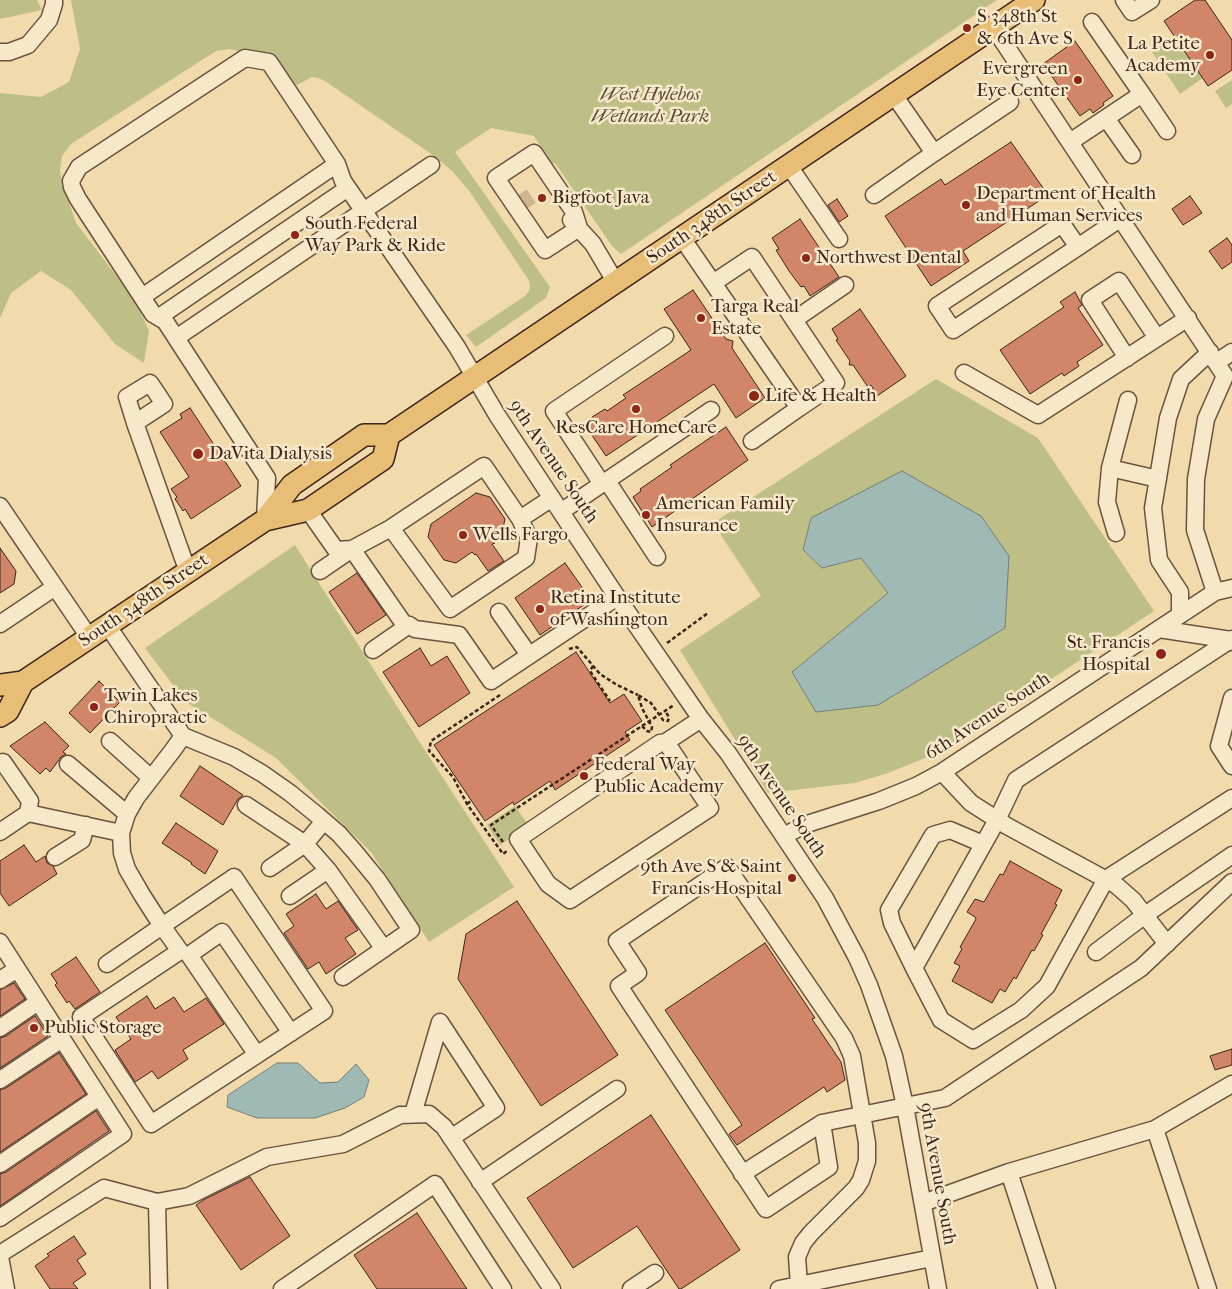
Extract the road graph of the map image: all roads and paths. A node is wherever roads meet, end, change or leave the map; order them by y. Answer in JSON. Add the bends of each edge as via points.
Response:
{"nodes":[{"id":1,"x":54,"y":0,"type":"edge"},
{"id":2,"x":1034,"y":0,"type":"edge"},
{"id":3,"x":1124,"y":0,"type":"edge"},
{"id":4,"x":1151,"y":0,"type":"edge"},
{"id":5,"x":1092,"y":22,"type":"dead end"},
{"id":6,"x":994,"y":28,"type":"junction"},
{"id":7,"x":0,"y":52,"type":"edge"},
{"id":8,"x":1142,"y":94,"type":"junction"},
{"id":9,"x":894,"y":95,"type":"junction"},
{"id":10,"x":1010,"y":102,"type":"dead end"},
{"id":11,"x":1106,"y":118,"type":"junction"},
{"id":12,"x":1167,"y":131,"type":"dead end"},
{"id":13,"x":1070,"y":142,"type":"junction"},
{"id":14,"x":934,"y":153,"type":"junction"},
{"id":15,"x":1132,"y":155,"type":"dead end"},
{"id":16,"x":338,"y":164,"type":"junction"},
{"id":17,"x":431,"y":165,"type":"dead end"},
{"id":18,"x":789,"y":166,"type":"junction"},
{"id":19,"x":348,"y":188,"type":"junction"},
{"id":20,"x":520,"y":194,"type":"tunnel mouth"},
{"id":21,"x":874,"y":195,"type":"dead end"},
{"id":22,"x":531,"y":210,"type":"tunnel mouth"},
{"id":23,"x":364,"y":211,"type":"junction"},
{"id":24,"x":1121,"y":218,"type":"junction"},
{"id":25,"x":579,"y":228,"type":"junction"},
{"id":26,"x":682,"y":238,"type":"junction"},
{"id":27,"x":839,"y":239,"type":"dead end"},
{"id":28,"x":540,"y":240,"type":"junction"},
{"id":29,"x":1078,"y":247,"type":"junction"},
{"id":30,"x":616,"y":283,"type":"junction"},
{"id":31,"x":713,"y":283,"type":"junction"},
{"id":32,"x":845,"y":285,"type":"dead end"},
{"id":33,"x":142,"y":297,"type":"junction"},
{"id":34,"x":159,"y":318,"type":"junction"},
{"id":35,"x":1188,"y":318,"type":"junction"},
{"id":36,"x":794,"y":320,"type":"junction"},
{"id":37,"x":665,"y":336,"type":"dead end"},
{"id":38,"x":176,"y":338,"type":"junction"},
{"id":39,"x":1157,"y":338,"type":"junction"},
{"id":40,"x":1232,"y":352,"type":"edge"},
{"id":41,"x":1213,"y":357,"type":"junction"},
{"id":42,"x":1127,"y":358,"type":"junction"},
{"id":43,"x":964,"y":373,"type":"dead end"},
{"id":44,"x":475,"y":378,"type":"junction"},
{"id":45,"x":1227,"y":385,"type":"edge"},
{"id":46,"x":1128,"y":400,"type":"dead end"},
{"id":47,"x":799,"y":408,"type":"junction"},
{"id":48,"x":711,"y":410,"type":"dead end"},
{"id":49,"x":136,"y":423,"type":"dead end"},
{"id":50,"x":389,"y":435,"type":"junction"},
{"id":51,"x":752,"y":441,"type":"dead end"},
{"id":52,"x":1110,"y":468,"type":"junction"},
{"id":53,"x":1158,"y":479,"type":"junction"},
{"id":54,"x":604,"y":482,"type":"junction"},
{"id":55,"x":552,"y":498,"type":"junction"},
{"id":56,"x":0,"y":506,"type":"edge"},
{"id":57,"x":308,"y":510,"type":"junction"},
{"id":58,"x":562,"y":511,"type":"junction"},
{"id":59,"x":520,"y":519,"type":"junction"},
{"id":60,"x":265,"y":520,"type":"junction"},
{"id":61,"x":391,"y":528,"type":"junction"},
{"id":62,"x":1116,"y":533,"type":"dead end"},
{"id":63,"x":352,"y":549,"type":"junction"},
{"id":64,"x":657,"y":557,"type":"dead end"},
{"id":65,"x":320,"y":571,"type":"dead end"},
{"id":66,"x":188,"y":572,"type":"junction"},
{"id":67,"x":55,"y":587,"type":"junction"},
{"id":68,"x":1232,"y":588,"type":"edge"},
{"id":69,"x":1215,"y":592,"type":"junction"},
{"id":70,"x":618,"y":597,"type":"junction"},
{"id":71,"x":499,"y":612,"type":"dead end"},
{"id":72,"x":708,"y":612,"type":"dead end"},
{"id":73,"x":1180,"y":615,"type":"junction"},
{"id":74,"x":0,"y":624,"type":"edge"},
{"id":75,"x":107,"y":625,"type":"junction"},
{"id":76,"x":406,"y":628,"type":"junction"},
{"id":77,"x":1159,"y":629,"type":"junction"},
{"id":78,"x":89,"y":637,"type":"junction"},
{"id":79,"x":1232,"y":640,"type":"edge"},
{"id":80,"x":373,"y":650,"type":"dead end"},
{"id":81,"x":655,"y":651,"type":"junction"},
{"id":82,"x":563,"y":653,"type":"dead end"},
{"id":83,"x":529,"y":656,"type":"junction"},
{"id":84,"x":593,"y":666,"type":"junction"},
{"id":85,"x":23,"y":682,"type":"junction"},
{"id":86,"x":0,"y":685,"type":"edge"},
{"id":87,"x":505,"y":691,"type":"dead end"},
{"id":88,"x":638,"y":695,"type":"junction"},
{"id":89,"x":1232,"y":698,"type":"edge"},
{"id":90,"x":610,"y":700,"type":"dead end"},
{"id":91,"x":0,"y":716,"type":"edge"},
{"id":92,"x":702,"y":719,"type":"junction"},
{"id":93,"x":649,"y":721,"type":"junction"},
{"id":94,"x":183,"y":736,"type":"junction"},
{"id":95,"x":110,"y":740,"type":"dead end"},
{"id":96,"x":666,"y":742,"type":"junction"},
{"id":97,"x":3,"y":762,"type":"dead end"},
{"id":98,"x":68,"y":764,"type":"dead end"},
{"id":99,"x":1232,"y":766,"type":"edge"},
{"id":100,"x":942,"y":772,"type":"junction"},
{"id":101,"x":151,"y":778,"type":"junction"},
{"id":102,"x":1232,"y":798,"type":"edge"},
{"id":103,"x":472,"y":801,"type":"dead end"},
{"id":104,"x":467,"y":804,"type":"junction"},
{"id":105,"x":246,"y":805,"type":"dead end"},
{"id":106,"x":28,"y":813,"type":"junction"},
{"id":107,"x":127,"y":814,"type":"junction"},
{"id":108,"x":997,"y":820,"type":"junction"},
{"id":109,"x":324,"y":821,"type":"junction"},
{"id":110,"x":86,"y":825,"type":"junction"},
{"id":111,"x":0,"y":832,"type":"edge"},
{"id":112,"x":121,"y":833,"type":"junction"},
{"id":113,"x":784,"y":836,"type":"junction"},
{"id":114,"x":305,"y":844,"type":"junction"},
{"id":115,"x":983,"y":844,"type":"junction"},
{"id":116,"x":508,"y":851,"type":"dead end"},
{"id":117,"x":1232,"y":855,"type":"edge"},
{"id":118,"x":55,"y":857,"type":"dead end"},
{"id":119,"x":270,"y":868,"type":"dead end"},
{"id":120,"x":328,"y":870,"type":"junction"},
{"id":121,"x":1106,"y":879,"type":"junction"},
{"id":122,"x":1232,"y":882,"type":"edge"},
{"id":123,"x":290,"y":896,"type":"dead end"},
{"id":124,"x":1145,"y":915,"type":"junction"},
{"id":125,"x":162,"y":926,"type":"junction"},
{"id":126,"x":0,"y":942,"type":"edge"},
{"id":127,"x":1167,"y":944,"type":"junction"},
{"id":128,"x":384,"y":949,"type":"junction"},
{"id":129,"x":1096,"y":952,"type":"dead end"},
{"id":130,"x":185,"y":953,"type":"junction"},
{"id":131,"x":107,"y":964,"type":"dead end"},
{"id":132,"x":914,"y":968,"type":"junction"},
{"id":133,"x":17,"y":969,"type":"junction"},
{"id":134,"x":343,"y":977,"type":"dead end"},
{"id":135,"x":0,"y":980,"type":"edge"},
{"id":136,"x":38,"y":1002,"type":"junction"},
{"id":137,"x":0,"y":1028,"type":"edge"},
{"id":138,"x":291,"y":1033,"type":"junction"},
{"id":139,"x":62,"y":1039,"type":"junction"},
{"id":140,"x":257,"y":1055,"type":"junction"},
{"id":141,"x":0,"y":1080,"type":"edge"},
{"id":142,"x":1232,"y":1084,"type":"edge"},
{"id":143,"x":617,"y":1089,"type":"dead end"},
{"id":144,"x":99,"y":1097,"type":"junction"},
{"id":145,"x":905,"y":1106,"type":"junction"},
{"id":146,"x":414,"y":1114,"type":"junction"},
{"id":147,"x":862,"y":1115,"type":"junction"},
{"id":148,"x":822,"y":1123,"type":"junction"},
{"id":149,"x":1155,"y":1128,"type":"junction"},
{"id":150,"x":451,"y":1138,"type":"junction"},
{"id":151,"x":0,"y":1164,"type":"edge"},
{"id":152,"x":1009,"y":1172,"type":"junction"},
{"id":153,"x":742,"y":1174,"type":"junction"},
{"id":154,"x":480,"y":1182,"type":"junction"},
{"id":155,"x":157,"y":1202,"type":"junction"},
{"id":156,"x":922,"y":1202,"type":"junction"},
{"id":157,"x":0,"y":1218,"type":"edge"},
{"id":158,"x":0,"y":1256,"type":"edge"},
{"id":159,"x":932,"y":1258,"type":"junction"},
{"id":160,"x":655,"y":1273,"type":"dead end"},
{"id":161,"x":799,"y":1285,"type":"junction"},
{"id":162,"x":6,"y":1289,"type":"edge"},
{"id":163,"x":159,"y":1289,"type":"edge"},
{"id":164,"x":282,"y":1289,"type":"edge"},
{"id":165,"x":503,"y":1289,"type":"edge"},
{"id":166,"x":552,"y":1289,"type":"edge"},
{"id":167,"x":631,"y":1289,"type":"edge"},
{"id":168,"x":779,"y":1289,"type":"edge"},
{"id":169,"x":938,"y":1289,"type":"edge"},
{"id":170,"x":1047,"y":1289,"type":"edge"},
{"id":171,"x":1208,"y":1289,"type":"edge"}],
"edges":[{"from":1,"to":7,"type":"street","via":[[49,20],[28,45]]},
{"from":2,"to":6,"type":"main road","name":"South 348th Street"},
{"from":3,"to":4,"type":"street","via":[[1132,12]]},
{"from":5,"to":8,"type":"street"},
{"from":6,"to":9,"type":"main road","name":"South 348th Street"},
{"from":6,"to":13,"type":"street"},
{"from":8,"to":11,"type":"street"},
{"from":8,"to":12,"type":"street"},
{"from":9,"to":14,"type":"street"},
{"from":9,"to":18,"type":"main road","name":"South 348th Street"},
{"from":10,"to":14,"type":"street"},
{"from":11,"to":13,"type":"street"},
{"from":11,"to":15,"type":"street"},
{"from":13,"to":24,"type":"street"},
{"from":14,"to":21,"type":"street"},
{"from":16,"to":19,"type":"street","name":"9th Avenue South"},
{"from":16,"to":33,"type":"street"},
{"from":16,"to":33,"type":"street","name":"9th Avenue South","via":[[269,62],[245,58],[79,167],[73,177],[72,188]]},
{"from":17,"to":23,"type":"street"},
{"from":18,"to":26,"type":"main road","name":"South 348th Street"},
{"from":18,"to":27,"type":"street"},
{"from":19,"to":23,"type":"street","name":"9th Avenue South"},
{"from":19,"to":34,"type":"street"},
{"from":20,"to":25,"type":"street","via":[[507,175],[530,160],[567,217]]},
{"from":22,"to":28,"type":"street","via":[[544,231]]},
{"from":23,"to":38,"type":"street"},
{"from":23,"to":44,"type":"street","name":"9th Avenue South"},
{"from":24,"to":29,"type":"street"},
{"from":24,"to":35,"type":"street"},
{"from":25,"to":28,"type":"street","via":[[545,250]]},
{"from":25,"to":28,"type":"street","via":[[574,212],[534,153],[496,178]]},
{"from":25,"to":30,"type":"street","via":[[593,244]]},
{"from":26,"to":30,"type":"main road","name":"South 348th Street"},
{"from":26,"to":31,"type":"street"},
{"from":29,"to":29,"type":"street","via":[[952,330],[937,306],[1062,224]]},
{"from":30,"to":44,"type":"main road","name":"South 348th Street"},
{"from":31,"to":36,"type":"street","via":[[752,257]]},
{"from":31,"to":47,"type":"street"},
{"from":32,"to":36,"type":"street"},
{"from":33,"to":34,"type":"street"},
{"from":34,"to":38,"type":"street","via":[[165,321]]},
{"from":35,"to":39,"type":"street"},
{"from":35,"to":41,"type":"street"},
{"from":36,"to":47,"type":"street","via":[[836,383]]},
{"from":37,"to":54,"type":"street","via":[[554,411]]},
{"from":38,"to":60,"type":"street","via":[[267,478]]},
{"from":39,"to":42,"type":"street"},
{"from":39,"to":42,"type":"street","via":[[1119,281],[1090,300]]},
{"from":40,"to":41,"type":"street"},
{"from":41,"to":45,"type":"street"},
{"from":41,"to":53,"type":"street","via":[[1181,380],[1168,418]]},
{"from":42,"to":43,"type":"street","via":[[1038,416]]},
{"from":44,"to":50,"type":"main road","name":"South 348th Street"},
{"from":44,"to":55,"type":"street","name":"9th Avenue South"},
{"from":45,"to":69,"type":"street","via":[[1212,404],[1206,419],[1196,479],[1195,530]]},
{"from":46,"to":52,"type":"street"},
{"from":47,"to":51,"type":"street"},
{"from":48,"to":54,"type":"street"},
{"from":49,"to":66,"type":"street"},
{"from":50,"to":57,"type":"main road","name":"South 348th Street","via":[[383,459]]},
{"from":50,"to":60,"type":"main road","name":"South 348th Street","via":[[364,435],[292,485]]},
{"from":52,"to":53,"type":"street"},
{"from":52,"to":62,"type":"street","via":[[1107,502]]},
{"from":53,"to":73,"type":"street","via":[[1153,508],[1159,560],[1180,592]]},
{"from":54,"to":58,"type":"street"},
{"from":54,"to":64,"type":"street"},
{"from":55,"to":58,"type":"street","name":"9th Avenue South"},
{"from":55,"to":59,"type":"street"},
{"from":56,"to":67,"type":"street"},
{"from":57,"to":60,"type":"main road","name":"South 348th Street"},
{"from":57,"to":63,"type":"street","via":[[336,550]]},
{"from":58,"to":70,"type":"street","name":"9th Avenue South"},
{"from":59,"to":61,"type":"street","via":[[484,466]]},
{"from":59,"to":61,"type":"street","via":[[529,538],[526,558],[450,609]]},
{"from":60,"to":66,"type":"main road","name":"South 348th Street"},
{"from":61,"to":63,"type":"street"},
{"from":63,"to":65,"type":"street"},
{"from":63,"to":76,"type":"street"},
{"from":66,"to":75,"type":"main road","name":"South 348th Street"},
{"from":67,"to":74,"type":"street"},
{"from":67,"to":78,"type":"street"},
{"from":68,"to":69,"type":"street"},
{"from":69,"to":73,"type":"street","name":"6th Avenue South"},
{"from":70,"to":81,"type":"street","name":"9th Avenue South"},
{"from":70,"to":83,"type":"street"},
{"from":71,"to":83,"type":"street"},
{"from":72,"to":81,"type":"path"},
{"from":73,"to":77,"type":"street","name":"6th Avenue South"},
{"from":75,"to":78,"type":"main road","name":"South 348th Street"},
{"from":75,"to":94,"type":"street"},
{"from":76,"to":80,"type":"street"},
{"from":76,"to":83,"type":"street","via":[[410,625],[415,629],[460,635],[491,681]]},
{"from":77,"to":79,"type":"street"},
{"from":77,"to":100,"type":"street","name":"6th Avenue South"},
{"from":78,"to":85,"type":"main road","name":"South 348th Street"},
{"from":79,"to":108,"type":"street","via":[[1016,780]]},
{"from":81,"to":92,"type":"street","name":"9th Avenue South"},
{"from":82,"to":84,"type":"path","via":[[577,647]]},
{"from":84,"to":88,"type":"path","via":[[617,685]]},
{"from":84,"to":90,"type":"path","via":[[590,671]]},
{"from":85,"to":86,"type":"main road","name":"South 348th Street"},
{"from":85,"to":91,"type":"main road","name":"South 348th Street","via":[[8,711]]},
{"from":87,"to":104,"type":"path","via":[[430,740],[429,751],[453,777]]},
{"from":88,"to":93,"type":"path"},
{"from":88,"to":93,"type":"path","via":[[659,715]]},
{"from":89,"to":99,"type":"street","via":[[1219,746]]},
{"from":92,"to":96,"type":"street"},
{"from":92,"to":113,"type":"street","name":"9th Avenue South"},
{"from":93,"to":93,"type":"path","via":[[652,727],[651,732],[642,726]]},
{"from":94,"to":101,"type":"street"},
{"from":94,"to":109,"type":"street","via":[[263,774]]},
{"from":95,"to":101,"type":"street"},
{"from":96,"to":96,"type":"street","via":[[518,839],[548,884],[570,900],[710,808]]},
{"from":97,"to":106,"type":"street","via":[[30,801]]},
{"from":98,"to":107,"type":"street"},
{"from":100,"to":108,"type":"street","via":[[971,803]]},
{"from":100,"to":113,"type":"street","name":"6th Avenue South","via":[[916,786],[804,825]]},
{"from":101,"to":107,"type":"street"},
{"from":102,"to":121,"type":"street"},
{"from":103,"to":104,"type":"path"},
{"from":104,"to":116,"type":"path","via":[[503,854]]},
{"from":105,"to":114,"type":"street"},
{"from":106,"to":110,"type":"street"},
{"from":106,"to":111,"type":"street"},
{"from":107,"to":112,"type":"street"},
{"from":108,"to":115,"type":"street"},
{"from":108,"to":121,"type":"street"},
{"from":109,"to":114,"type":"street"},
{"from":109,"to":128,"type":"street","via":[[377,879],[411,930]]},
{"from":110,"to":112,"type":"street"},
{"from":110,"to":118,"type":"street","via":[[82,840]]},
{"from":112,"to":125,"type":"street","via":[[122,853],[128,869]]},
{"from":113,"to":145,"type":"street","name":"9th Avenue South","via":[[824,898],[861,967],[894,1056]]},
{"from":114,"to":119,"type":"street"},
{"from":114,"to":120,"type":"street"},
{"from":115,"to":132,"type":"street"},
{"from":115,"to":132,"type":"street","via":[[950,830],[933,835],[889,910]]},
{"from":117,"to":124,"type":"street"},
{"from":120,"to":123,"type":"street"},
{"from":120,"to":128,"type":"street"},
{"from":121,"to":124,"type":"street","via":[[1133,900]]},
{"from":121,"to":132,"type":"street","via":[[1047,986],[1022,1010],[973,1040],[941,1020]]},
{"from":122,"to":127,"type":"street"},
{"from":124,"to":127,"type":"street"},
{"from":124,"to":129,"type":"street"},
{"from":125,"to":130,"type":"street"},
{"from":125,"to":131,"type":"street"},
{"from":125,"to":138,"type":"street","via":[[234,877],[324,1011]]},
{"from":126,"to":133,"type":"street"},
{"from":127,"to":145,"type":"street","via":[[1141,968],[945,1098]]},
{"from":128,"to":134,"type":"street"},
{"from":130,"to":138,"type":"street","via":[[222,932]]},
{"from":130,"to":140,"type":"street"},
{"from":130,"to":140,"type":"street","via":[[81,1017],[151,1124]]},
{"from":133,"to":135,"type":"street"},
{"from":133,"to":136,"type":"street"},
{"from":136,"to":137,"type":"street"},
{"from":136,"to":139,"type":"street"},
{"from":138,"to":140,"type":"street"},
{"from":139,"to":141,"type":"street"},
{"from":139,"to":144,"type":"street"},
{"from":142,"to":149,"type":"street"},
{"from":143,"to":154,"type":"street"},
{"from":144,"to":151,"type":"street"},
{"from":144,"to":157,"type":"street","via":[[123,1134]]},
{"from":145,"to":147,"type":"street"},
{"from":145,"to":156,"type":"street","name":"9th Avenue South"},
{"from":146,"to":150,"type":"street","via":[[429,1114]]},
{"from":146,"to":150,"type":"street","via":[[440,1022],[496,1108]]},
{"from":146,"to":155,"type":"street","via":[[400,1115],[343,1144],[267,1157],[189,1196]]},
{"from":147,"to":148,"type":"street"},
{"from":147,"to":153,"type":"street","via":[[852,1056],[844,1038],[727,867],[617,941],[638,973],[619,986]]},
{"from":147,"to":161,"type":"street","via":[[868,1152],[865,1170],[849,1196],[803,1243],[797,1257]]},
{"from":148,"to":153,"type":"street"},
{"from":148,"to":153,"type":"street","via":[[829,1167],[766,1209]]},
{"from":149,"to":152,"type":"street"},
{"from":149,"to":171,"type":"street"},
{"from":150,"to":154,"type":"street"},
{"from":152,"to":156,"type":"street"},
{"from":152,"to":170,"type":"street"},
{"from":154,"to":166,"type":"street"},
{"from":155,"to":158,"type":"street","via":[[104,1188]]},
{"from":155,"to":163,"type":"street"},
{"from":156,"to":159,"type":"street","name":"9th Avenue South"},
{"from":158,"to":162,"type":"street"},
{"from":159,"to":161,"type":"street"},
{"from":159,"to":169,"type":"street","name":"9th Avenue South"},
{"from":160,"to":167,"type":"street"},
{"from":161,"to":168,"type":"street"},
{"from":164,"to":165,"type":"street","via":[[435,1184]]}]}
